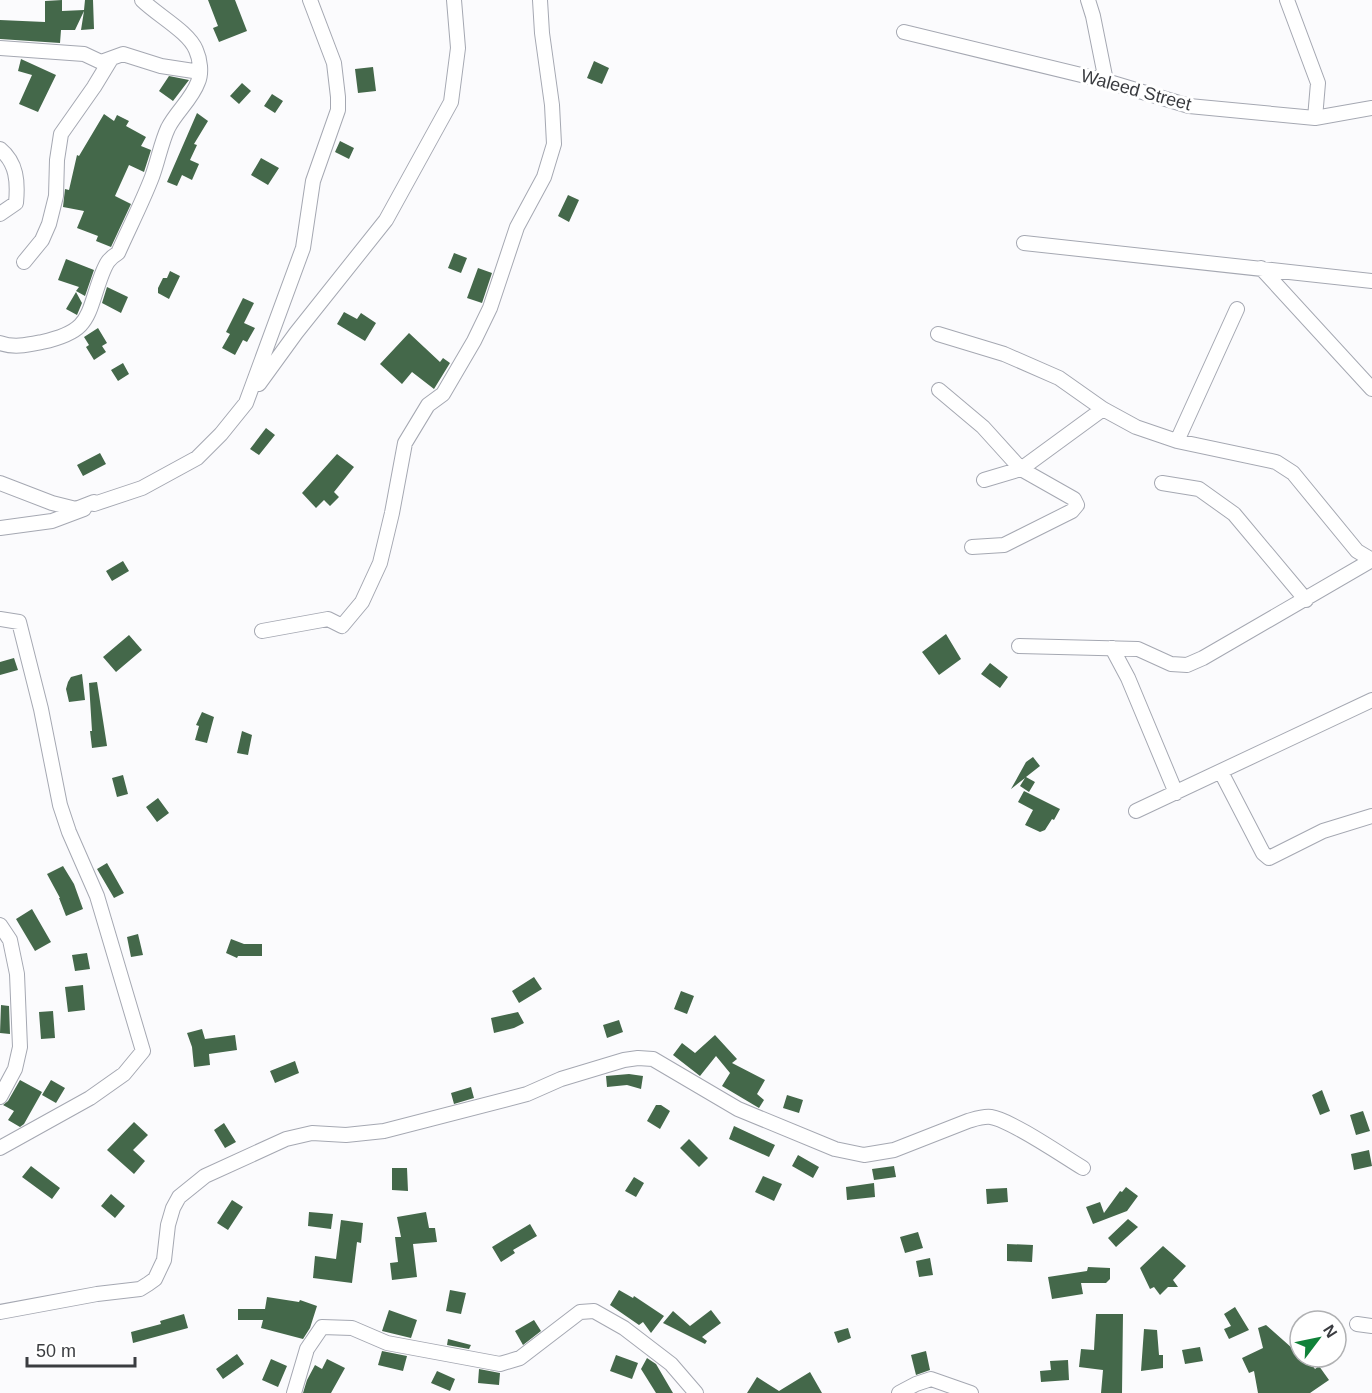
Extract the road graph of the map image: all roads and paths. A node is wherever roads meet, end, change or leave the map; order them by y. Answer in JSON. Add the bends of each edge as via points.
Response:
{"nodes":[{"id":1,"x":142,"y":0,"type":"edge"},
{"id":2,"x":310,"y":0,"type":"edge"},
{"id":3,"x":454,"y":0,"type":"edge"},
{"id":4,"x":540,"y":0,"type":"edge"},
{"id":5,"x":1088,"y":0,"type":"edge"},
{"id":6,"x":1287,"y":0,"type":"edge"},
{"id":7,"x":904,"y":32,"type":"dead end"},
{"id":8,"x":0,"y":48,"type":"edge"},
{"id":9,"x":111,"y":59,"type":"junction"},
{"id":10,"x":200,"y":72,"type":"junction"},
{"id":11,"x":1106,"y":81,"type":"junction"},
{"id":12,"x":1372,"y":108,"type":"edge"},
{"id":13,"x":1315,"y":118,"type":"junction"},
{"id":14,"x":0,"y":149,"type":"edge"},
{"id":15,"x":0,"y":214,"type":"edge"},
{"id":16,"x":1024,"y":243,"type":"dead end"},
{"id":17,"x":24,"y":262,"type":"dead end"},
{"id":18,"x":1261,"y":268,"type":"junction"},
{"id":19,"x":1372,"y":281,"type":"edge"},
{"id":20,"x":1237,"y":309,"type":"dead end"},
{"id":21,"x":938,"y":334,"type":"dead end"},
{"id":22,"x":0,"y":343,"type":"edge"},
{"id":23,"x":1372,"y":389,"type":"edge"},
{"id":24,"x":939,"y":390,"type":"dead end"},
{"id":25,"x":246,"y":403,"type":"junction"},
{"id":26,"x":1103,"y":409,"type":"junction"},
{"id":27,"x":1177,"y":441,"type":"junction"},
{"id":28,"x":1021,"y":469,"type":"junction"},
{"id":29,"x":984,"y":480,"type":"dead end"},
{"id":30,"x":0,"y":483,"type":"edge"},
{"id":31,"x":1162,"y":483,"type":"dead end"},
{"id":32,"x":94,"y":504,"type":"junction"},
{"id":33,"x":0,"y":528,"type":"edge"},
{"id":34,"x":972,"y":547,"type":"dead end"},
{"id":35,"x":1372,"y":560,"type":"edge"},
{"id":36,"x":1306,"y":600,"type":"junction"},
{"id":37,"x":0,"y":620,"type":"edge"},
{"id":38,"x":262,"y":631,"type":"dead end"},
{"id":39,"x":1019,"y":646,"type":"dead end"},
{"id":40,"x":1112,"y":648,"type":"junction"},
{"id":41,"x":1372,"y":700,"type":"edge"},
{"id":42,"x":1221,"y":772,"type":"junction"},
{"id":43,"x":1176,"y":793,"type":"junction"},
{"id":44,"x":1136,"y":811,"type":"dead end"},
{"id":45,"x":1372,"y":816,"type":"edge"},
{"id":46,"x":0,"y":925,"type":"edge"},
{"id":47,"x":0,"y":1097,"type":"edge"},
{"id":48,"x":0,"y":1148,"type":"edge"},
{"id":49,"x":1083,"y":1168,"type":"dead end"},
{"id":50,"x":0,"y":1312,"type":"edge"},
{"id":51,"x":1357,"y":1324,"type":"dead end"},
{"id":52,"x":1372,"y":1326,"type":"edge"},
{"id":53,"x":294,"y":1393,"type":"edge"},
{"id":54,"x":696,"y":1393,"type":"edge"},
{"id":55,"x":899,"y":1393,"type":"edge"},
{"id":56,"x":970,"y":1393,"type":"edge"}],
"edges":[{"from":1,"to":10,"type":"street","via":[[191,42],[197,51]]},
{"from":2,"to":25,"type":"street","via":[[334,63],[338,110],[313,181],[303,248]]},
{"from":3,"to":25,"type":"street","via":[[458,48],[451,102],[386,220]]},
{"from":4,"to":38,"type":"street","via":[[554,144],[544,177],[517,227],[490,308],[474,341],[443,394],[428,405],[405,443],[380,563],[362,602],[342,626],[328,619]]},
{"from":5,"to":11,"type":"street"},
{"from":6,"to":13,"type":"street","via":[[1318,83]]},
{"from":7,"to":11,"type":"street","name":"Waleed Street"},
{"from":8,"to":9,"type":"street","via":[[84,54],[101,63]]},
{"from":9,"to":10,"type":"street","via":[[123,54],[161,66]]},
{"from":9,"to":17,"type":"street","via":[[60,134],[50,224]]},
{"from":10,"to":22,"type":"street","via":[[190,98],[168,128],[152,177],[118,253],[108,259],[85,321],[58,338],[24,345]]},
{"from":11,"to":13,"type":"street","name":"Waleed Street","via":[[1189,106]]},
{"from":12,"to":13,"type":"street","name":"Waleed Street"},
{"from":14,"to":15,"type":"street","via":[[14,165],[17,184],[16,203]]},
{"from":16,"to":18,"type":"street"},
{"from":18,"to":19,"type":"street"},
{"from":18,"to":23,"type":"street"},
{"from":20,"to":27,"type":"street"},
{"from":21,"to":26,"type":"street","via":[[1004,354],[1059,378]]},
{"from":24,"to":28,"type":"street","via":[[983,427]]},
{"from":25,"to":32,"type":"street","via":[[197,458],[142,488]]},
{"from":26,"to":27,"type":"street","via":[[1136,427]]},
{"from":26,"to":28,"type":"street"},
{"from":27,"to":35,"type":"street","via":[[1276,462],[1293,473],[1357,551]]},
{"from":28,"to":29,"type":"street"},
{"from":28,"to":34,"type":"street","via":[[1074,499],[1077,505],[1004,544]]},
{"from":30,"to":32,"type":"street","via":[[76,509]]},
{"from":31,"to":36,"type":"street","via":[[1198,489],[1233,514]]},
{"from":32,"to":33,"type":"street","via":[[52,521]]},
{"from":35,"to":36,"type":"street"},
{"from":36,"to":40,"type":"street","via":[[1187,665],[1171,664],[1138,649]]},
{"from":37,"to":48,"type":"street","via":[[19,622],[60,805],[98,896],[143,1051],[124,1074],[90,1098]]},
{"from":39,"to":40,"type":"street"},
{"from":40,"to":43,"type":"street"},
{"from":41,"to":42,"type":"street"},
{"from":42,"to":43,"type":"street"},
{"from":42,"to":45,"type":"street","via":[[1269,858],[1323,831]]},
{"from":43,"to":44,"type":"street"},
{"from":46,"to":47,"type":"street","via":[[10,940],[17,974],[21,1047]]},
{"from":49,"to":50,"type":"street","via":[[993,1117],[979,1117],[894,1150],[864,1155],[835,1149],[738,1109],[652,1059],[638,1058],[561,1078],[527,1094],[384,1131],[312,1133],[286,1139],[206,1176],[179,1197],[168,1225],[164,1260],[155,1279],[140,1289]]},
{"from":51,"to":52,"type":"street"},
{"from":53,"to":54,"type":"street","via":[[307,1349],[322,1327],[352,1328],[387,1343],[500,1364],[520,1358],[580,1312],[594,1311],[624,1328],[671,1364]]},
{"from":55,"to":56,"type":"street","via":[[931,1379]]}]}
